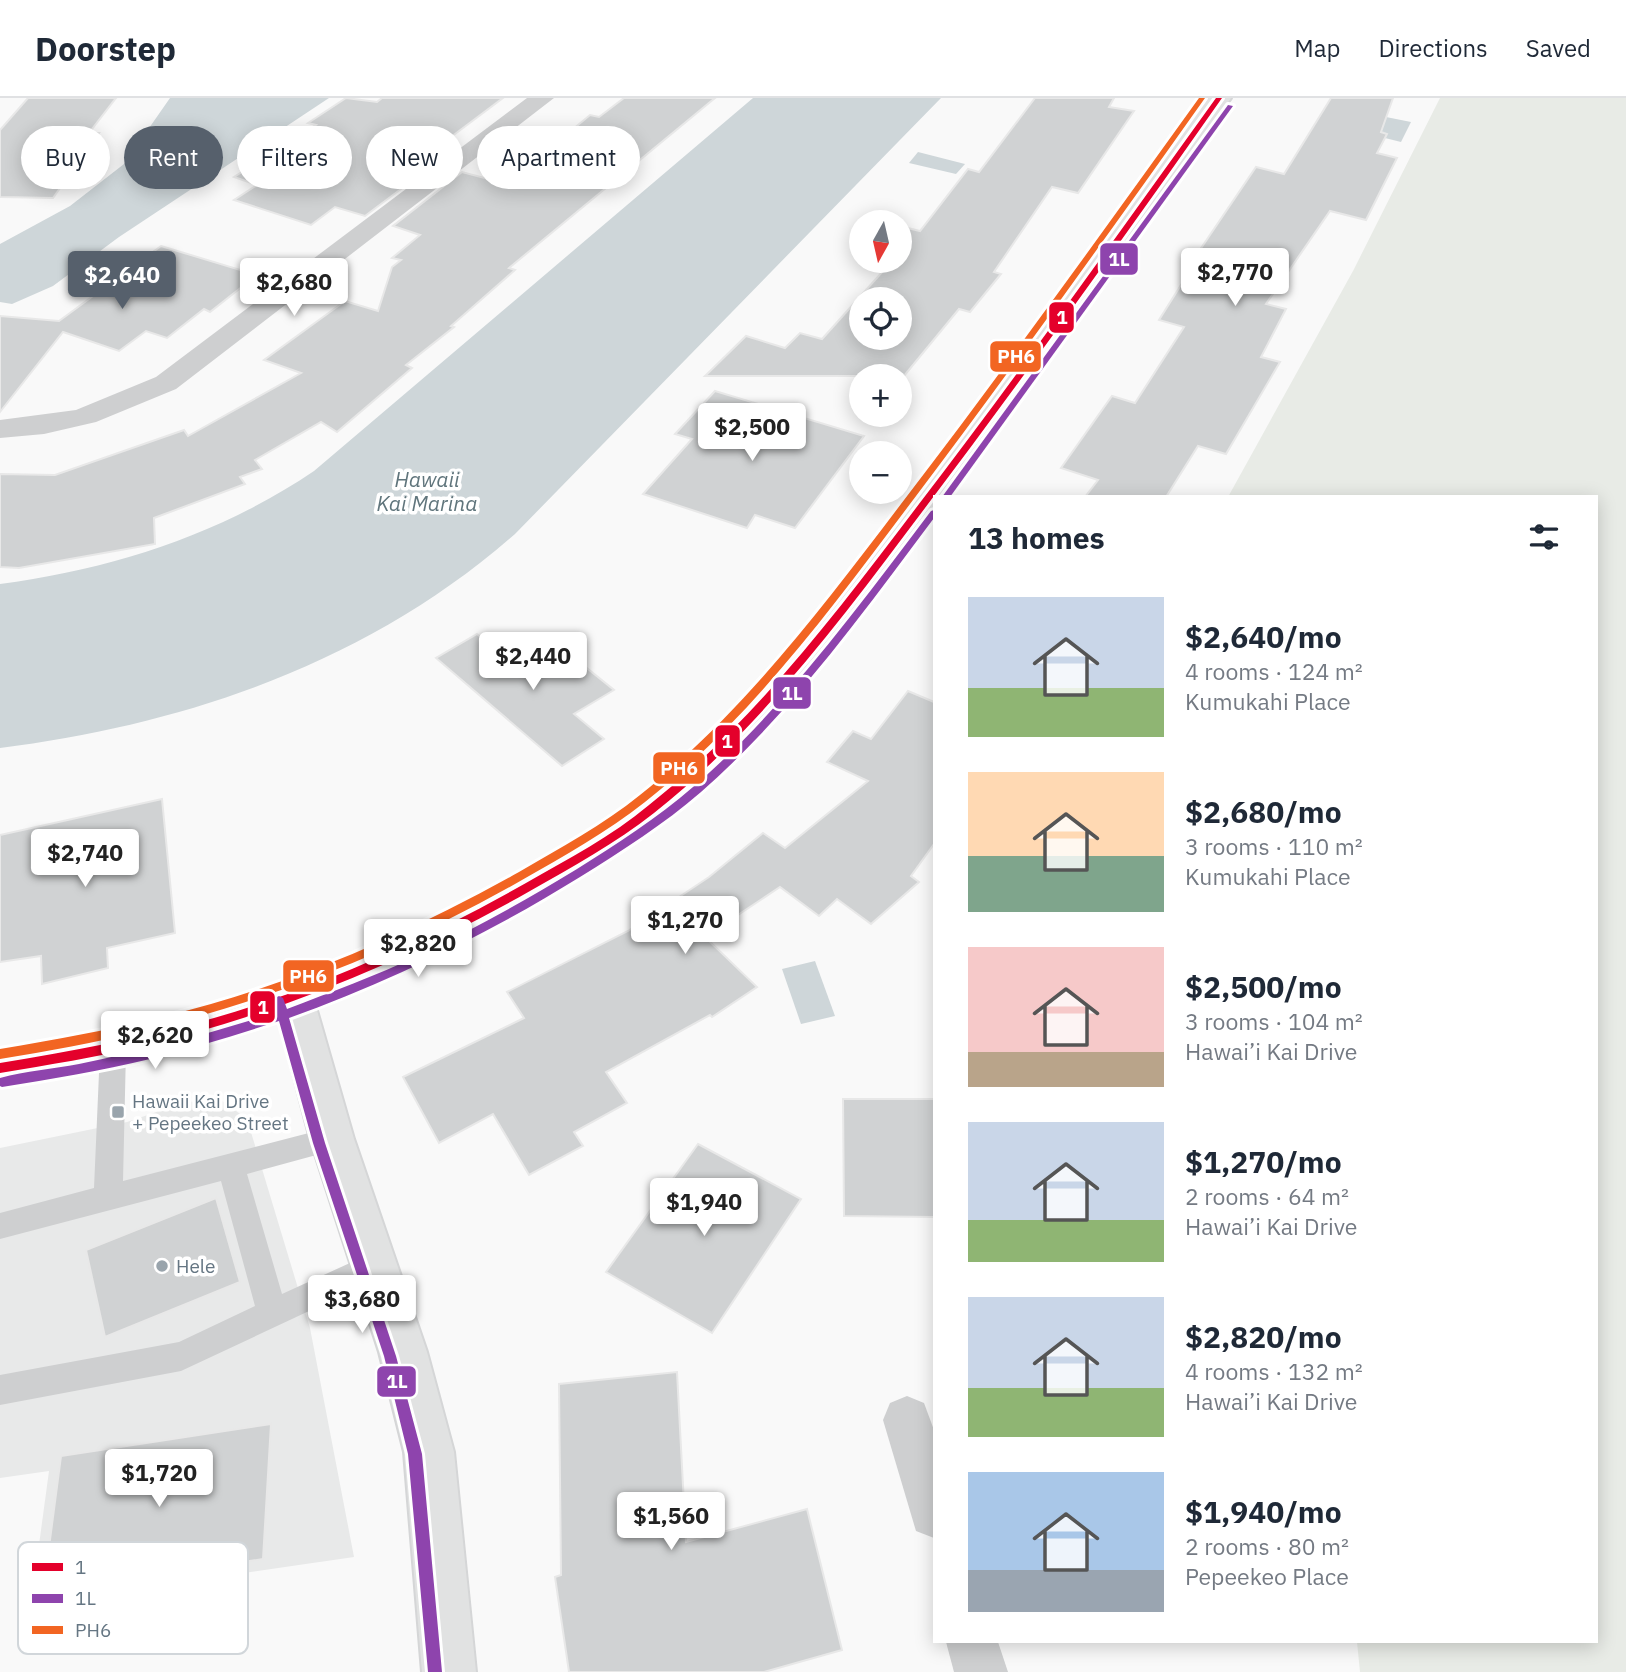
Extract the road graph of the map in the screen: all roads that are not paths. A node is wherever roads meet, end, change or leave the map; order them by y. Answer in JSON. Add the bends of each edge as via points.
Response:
{"nodes":[{"id":1,"x":542,"y":98,"type":"edge"},
{"id":2,"x":1219,"y":98,"type":"edge"},
{"id":3,"x":0,"y":429,"type":"edge"},
{"id":4,"x":293,"y":997,"type":"junction"},
{"id":5,"x":113,"y":1050,"type":"junction"},
{"id":6,"x":0,"y":1068,"type":"edge"},
{"id":7,"x":332,"y":1139,"type":"junction"},
{"id":8,"x":231,"y":1165,"type":"junction"},
{"id":9,"x":108,"y":1198,"type":"junction"},
{"id":10,"x":0,"y":1226,"type":"edge"},
{"id":11,"x":374,"y":1266,"type":"junction"},
{"id":12,"x":272,"y":1313,"type":"junction"},
{"id":13,"x":0,"y":1390,"type":"edge"},
{"id":14,"x":907,"y":1420,"type":"dead end"},
{"id":15,"x":933,"y":1510,"type":"edge"},
{"id":16,"x":972,"y":1643,"type":"edge"},
{"id":17,"x":449,"y":1672,"type":"edge"},
{"id":18,"x":981,"y":1672,"type":"edge"}],
"edges":[{"from":1,"to":3,"type":"street","via":[[166,383],[124,404],[83,417]]},
{"from":2,"to":4,"type":"main road","via":[[999,406],[826,632],[713,755],[649,811],[516,897],[390,959]]},
{"from":4,"to":5,"type":"main road"},
{"from":4,"to":7,"type":"main road"},
{"from":5,"to":6,"type":"main road"},
{"from":5,"to":9,"type":"lane"},
{"from":7,"to":8,"type":"lane"},
{"from":7,"to":11,"type":"main road"},
{"from":8,"to":9,"type":"lane"},
{"from":8,"to":12,"type":"lane"},
{"from":9,"to":10,"type":"lane"},
{"from":11,"to":12,"type":"lane"},
{"from":11,"to":17,"type":"main road","via":[[429,1452]]},
{"from":12,"to":13,"type":"lane","via":[[181,1356]]},
{"from":14,"to":15,"type":"street"},
{"from":16,"to":18,"type":"street"}]}
